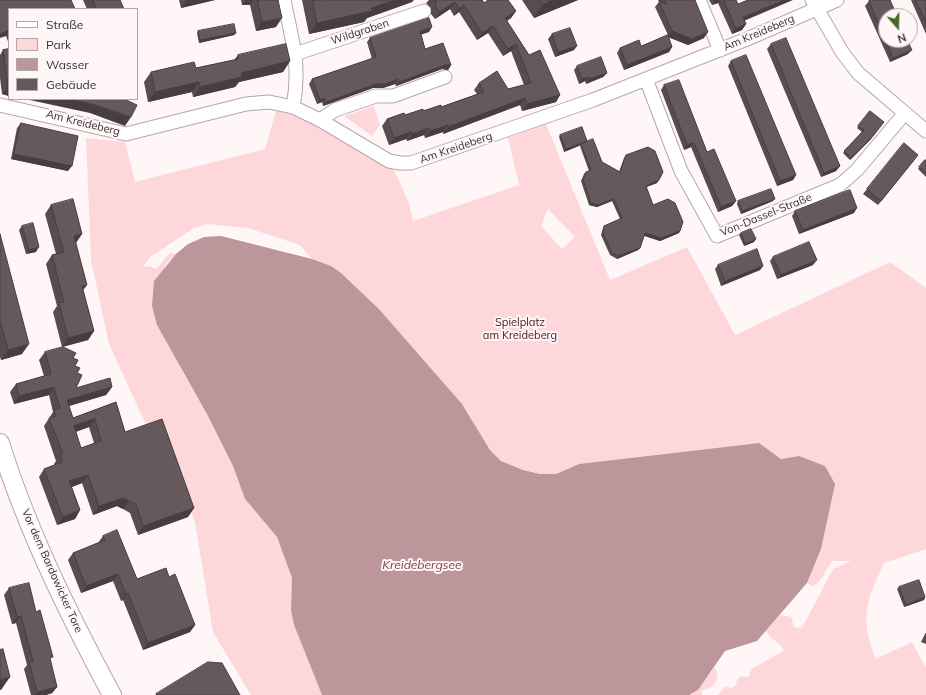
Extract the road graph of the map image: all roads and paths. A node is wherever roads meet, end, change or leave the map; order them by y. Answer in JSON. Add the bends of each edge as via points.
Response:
{"nodes":[{"id":1,"x":284,"y":0,"type":"edge"},
{"id":2,"x":699,"y":0,"type":"edge"},
{"id":3,"x":837,"y":0,"type":"edge"},
{"id":4,"x":814,"y":5,"type":"edge"},
{"id":5,"x":424,"y":11,"type":"dead end"},
{"id":6,"x":720,"y":50,"type":"junction"},
{"id":7,"x":295,"y":54,"type":"junction"},
{"id":8,"x":445,"y":77,"type":"dead end"},
{"id":9,"x":646,"y":80,"type":"junction"},
{"id":10,"x":0,"y":105,"type":"edge"},
{"id":11,"x":293,"y":107,"type":"junction"},
{"id":12,"x":905,"y":113,"type":"junction"},
{"id":13,"x":320,"y":120,"type":"junction"},
{"id":14,"x":926,"y":131,"type":"edge"},
{"id":15,"x":0,"y":443,"type":"edge"},
{"id":16,"x":112,"y":695,"type":"edge"}],
"edges":[{"from":1,"to":7,"type":"street"},
{"from":2,"to":6,"type":"street"},
{"from":3,"to":4,"type":"street","name":"Am Kreideberg"},
{"from":4,"to":6,"type":"street","name":"Am Kreideberg"},
{"from":4,"to":12,"type":"street","via":[[842,52],[858,72]]},
{"from":5,"to":7,"type":"street","name":"Wildgraben"},
{"from":6,"to":9,"type":"street","name":"Am Kreideberg"},
{"from":7,"to":11,"type":"street","via":[[297,84]]},
{"from":8,"to":13,"type":"street","via":[[393,96],[376,96],[335,110]]},
{"from":9,"to":12,"type":"street","name":"Von-Dassel-Straße","via":[[681,171],[717,236],[840,185],[857,170]]},
{"from":9,"to":13,"type":"street","name":"Am Kreideberg","via":[[411,163],[389,161]]},
{"from":10,"to":11,"type":"street","name":"Am Kreideberg","via":[[126,134],[246,104],[269,102]]},
{"from":11,"to":13,"type":"street","name":"Am Kreideberg"},
{"from":12,"to":14,"type":"street"},
{"from":15,"to":16,"type":"main road","name":"Vor dem Bardowicker Tore","via":[[43,556]]}]}
